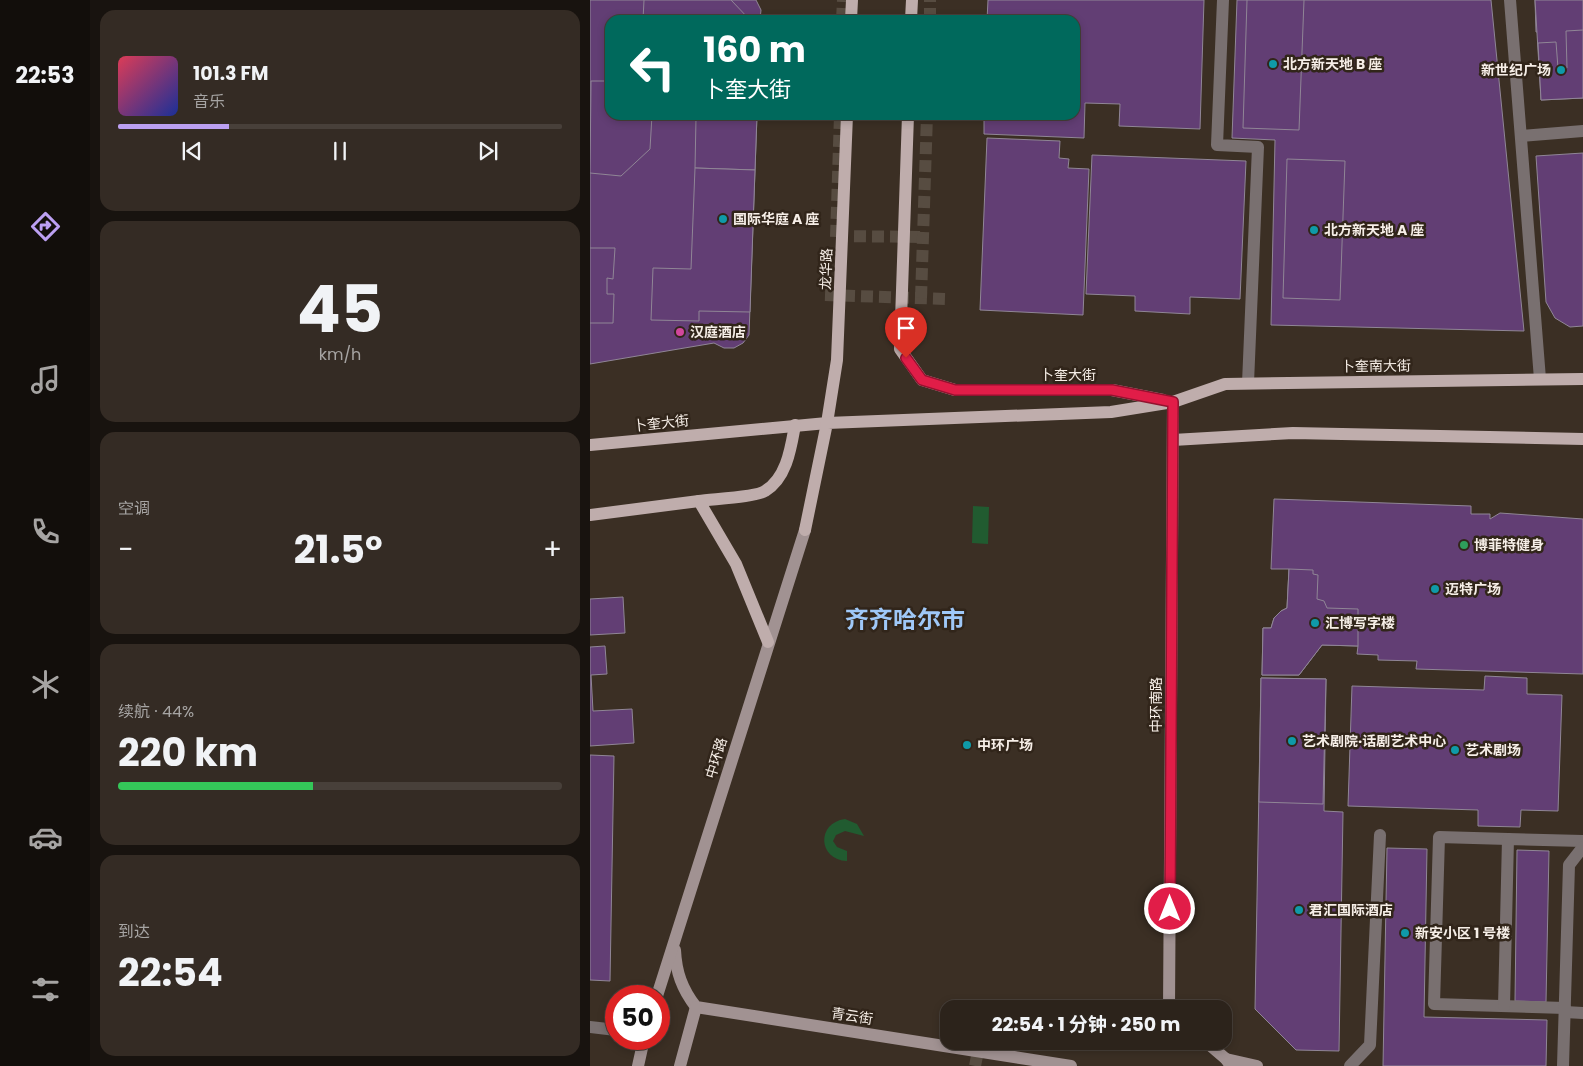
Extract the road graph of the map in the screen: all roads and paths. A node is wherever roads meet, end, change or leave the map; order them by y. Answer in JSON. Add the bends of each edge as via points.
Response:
{"nodes":[{"id":1,"x":852,"y":0,"type":"edge"},
{"id":2,"x":912,"y":0,"type":"edge"},
{"id":3,"x":1223,"y":0,"type":"edge"},
{"id":4,"x":1510,"y":0,"type":"edge"},
{"id":5,"x":851,"y":15,"type":"edge"},
{"id":6,"x":912,"y":15,"type":"edge"},
{"id":7,"x":847,"y":120,"type":"edge"},
{"id":8,"x":908,"y":120,"type":"edge"},
{"id":9,"x":1583,"y":131,"type":"edge"},
{"id":10,"x":1521,"y":136,"type":"junction"},
{"id":11,"x":1540,"y":379,"type":"junction"},
{"id":12,"x":1583,"y":379,"type":"edge"},
{"id":13,"x":1248,"y":383,"type":"junction"},
{"id":14,"x":1173,"y":402,"type":"junction"},
{"id":15,"x":827,"y":423,"type":"junction"},
{"id":16,"x":795,"y":424,"type":"junction"},
{"id":17,"x":1583,"y":439,"type":"edge"},
{"id":18,"x":1173,"y":440,"type":"junction"},
{"id":19,"x":590,"y":445,"type":"edge"},
{"id":20,"x":699,"y":501,"type":"junction"},
{"id":21,"x":590,"y":515,"type":"edge"},
{"id":22,"x":805,"y":530,"type":"joint"},
{"id":23,"x":768,"y":642,"type":"junction"},
{"id":24,"x":1380,"y":834,"type":"dead end"},
{"id":25,"x":1508,"y":840,"type":"junction"},
{"id":26,"x":1583,"y":841,"type":"edge"},
{"id":27,"x":1583,"y":847,"type":"edge"},
{"id":28,"x":674,"y":942,"type":"junction"},
{"id":29,"x":660,"y":985,"type":"edge"},
{"id":30,"x":1169,"y":1000,"type":"edge"},
{"id":31,"x":696,"y":1006,"type":"junction"},
{"id":32,"x":1504,"y":1006,"type":"junction"},
{"id":33,"x":1565,"y":1010,"type":"junction"},
{"id":34,"x":1583,"y":1013,"type":"edge"},
{"id":35,"x":590,"y":1027,"type":"edge"},
{"id":36,"x":605,"y":1029,"type":"edge"},
{"id":37,"x":642,"y":1050,"type":"edge"},
{"id":38,"x":1215,"y":1050,"type":"edge"},
{"id":39,"x":1228,"y":1062,"type":"edge"},
{"id":40,"x":638,"y":1066,"type":"edge"},
{"id":41,"x":680,"y":1066,"type":"edge"},
{"id":42,"x":1071,"y":1066,"type":"edge"},
{"id":43,"x":1257,"y":1066,"type":"edge"},
{"id":44,"x":1350,"y":1066,"type":"edge"},
{"id":45,"x":1563,"y":1066,"type":"edge"}],
"edges":[{"from":1,"to":5,"type":"main road"},
{"from":2,"to":6,"type":"main road"},
{"from":3,"to":13,"type":"street","via":[[1217,145],[1258,147]]},
{"from":4,"to":10,"type":"street"},
{"from":7,"to":15,"type":"main road","name":"龙华路","via":[[837,360]]},
{"from":8,"to":14,"type":"main road","name":"卜奎大街","via":[[900,349],[922,380],[955,390],[1112,390]]},
{"from":9,"to":10,"type":"street"},
{"from":10,"to":11,"type":"street"},
{"from":11,"to":12,"type":"main road","name":"卜奎南大街"},
{"from":11,"to":13,"type":"main road","name":"卜奎南大街"},
{"from":13,"to":14,"type":"main road","name":"卜奎南大街","via":[[1225,384]]},
{"from":14,"to":15,"type":"main road","via":[[1111,412]]},
{"from":14,"to":18,"type":"main road","name":"中环南路"},
{"from":15,"to":16,"type":"main road","name":"卜奎大街"},
{"from":15,"to":22,"type":"main road","name":"龙华路"},
{"from":16,"to":19,"type":"main road","name":"卜奎大街"},
{"from":16,"to":20,"type":"main road","via":[[790,451],[780,477],[765,492]]},
{"from":17,"to":18,"type":"main road","via":[[1294,433]]},
{"from":18,"to":30,"type":"main road","name":"中环南路"},
{"from":20,"to":21,"type":"main road"},
{"from":20,"to":23,"type":"main road","via":[[736,564]]},
{"from":22,"to":23,"type":"main road","name":"中环路"},
{"from":23,"to":28,"type":"main road","name":"中环路"},
{"from":24,"to":44,"type":"street","via":[[1370,1045]]},
{"from":25,"to":26,"type":"street"},
{"from":25,"to":32,"type":"street"},
{"from":25,"to":32,"type":"street","via":[[1439,837],[1434,1004]]},
{"from":27,"to":33,"type":"street","via":[[1569,865]]},
{"from":28,"to":29,"type":"main road","name":"中环路"},
{"from":28,"to":31,"type":"main road","via":[[680,979]]},
{"from":31,"to":41,"type":"main road"},
{"from":31,"to":42,"type":"main road","name":"青云街"},
{"from":32,"to":33,"type":"street"},
{"from":33,"to":34,"type":"street"},
{"from":33,"to":45,"type":"street"},
{"from":35,"to":36,"type":"street"},
{"from":37,"to":40,"type":"main road"},
{"from":38,"to":39,"type":"main road"},
{"from":39,"to":43,"type":"main road"}]}
